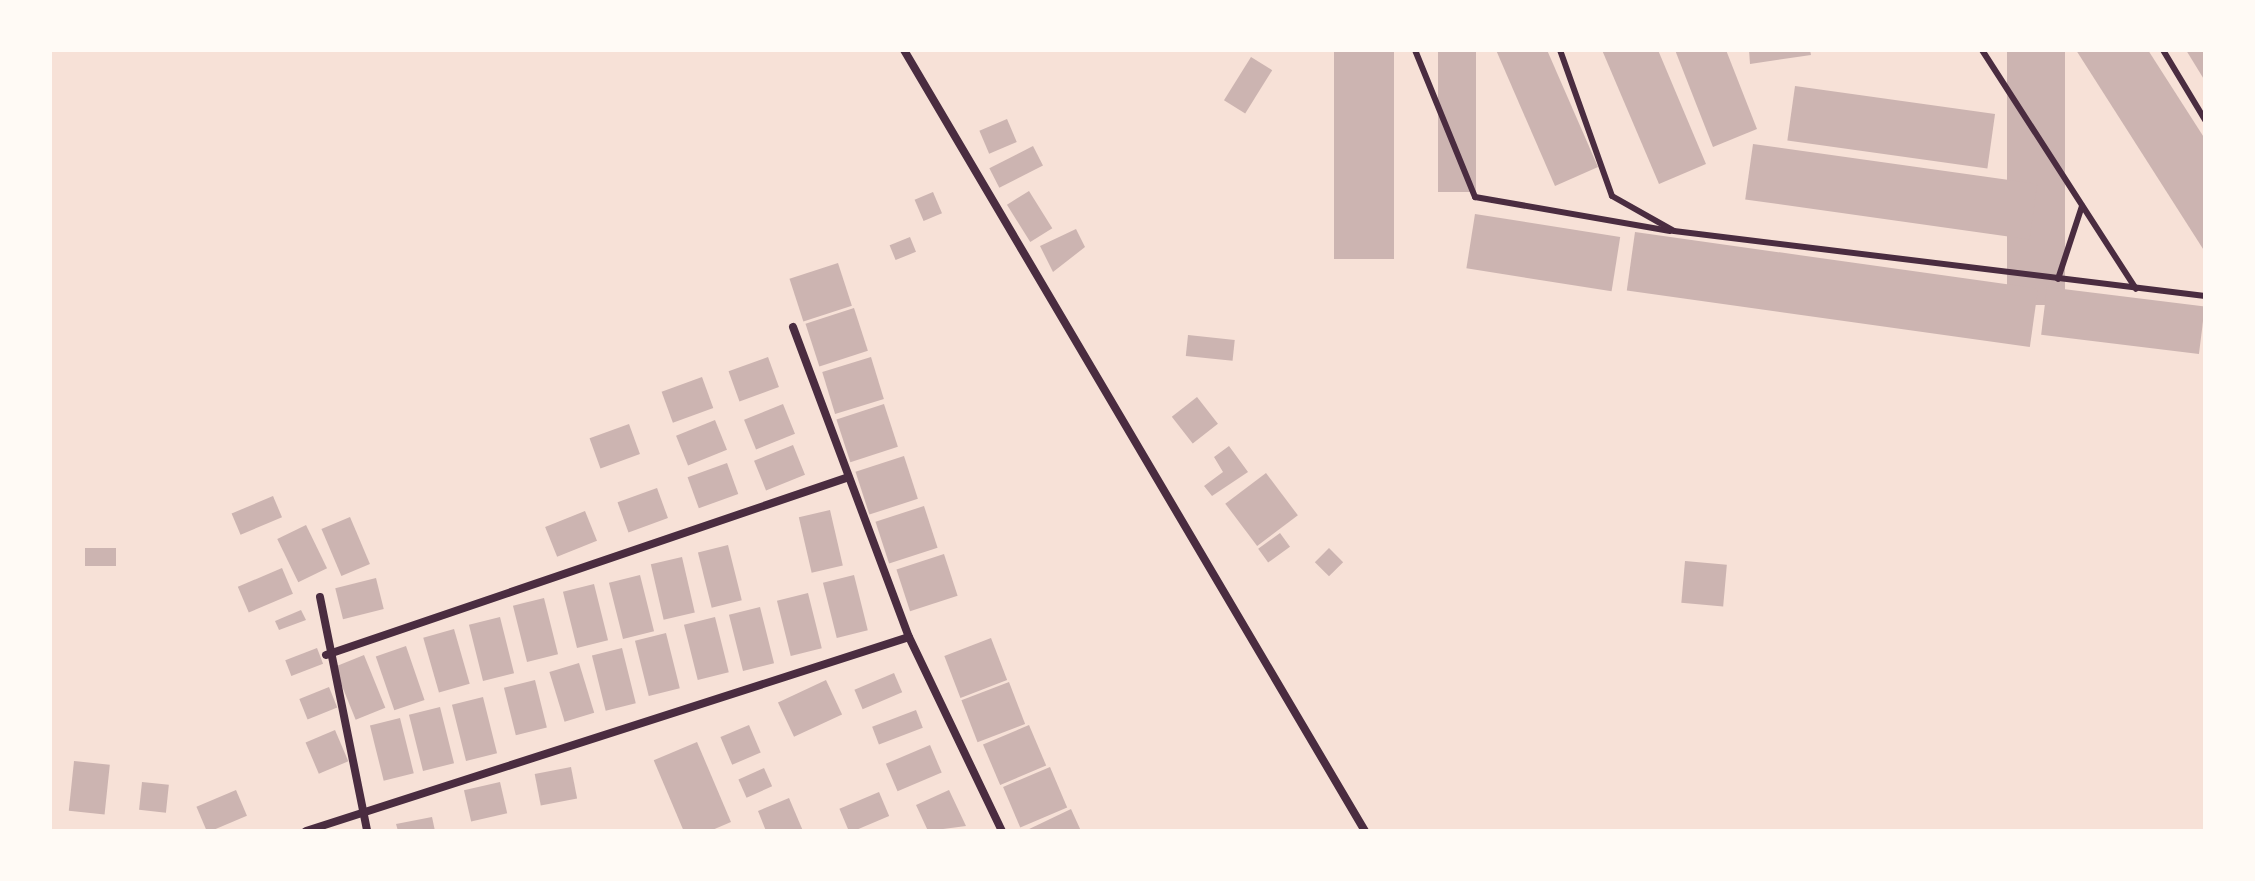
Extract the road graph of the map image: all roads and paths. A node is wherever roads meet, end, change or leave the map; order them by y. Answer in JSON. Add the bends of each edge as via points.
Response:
{"nodes":[{"id":1,"x":904,"y":50,"type":"edge"},
{"id":2,"x":1415,"y":50,"type":"edge"},
{"id":3,"x":1560,"y":50,"type":"edge"},
{"id":4,"x":1982,"y":50,"type":"edge"},
{"id":5,"x":2163,"y":50,"type":"edge"},
{"id":6,"x":2205,"y":120,"type":"edge"},
{"id":7,"x":2082,"y":206,"type":"junction"},
{"id":8,"x":1674,"y":231,"type":"junction"},
{"id":9,"x":2058,"y":279,"type":"junction"},
{"id":10,"x":2136,"y":289,"type":"junction"},
{"id":11,"x":2205,"y":296,"type":"edge"},
{"id":12,"x":793,"y":327,"type":"dead end"},
{"id":13,"x":849,"y":477,"type":"junction"},
{"id":14,"x":320,"y":597,"type":"dead end"},
{"id":15,"x":909,"y":637,"type":"junction"},
{"id":16,"x":326,"y":655,"type":"junction"},
{"id":17,"x":360,"y":808,"type":"junction"},
{"id":18,"x":306,"y":831,"type":"edge"},
{"id":19,"x":367,"y":831,"type":"edge"},
{"id":20,"x":1002,"y":831,"type":"edge"},
{"id":21,"x":1365,"y":831,"type":"edge"}],
"edges":[{"from":1,"to":21,"type":"street"},
{"from":2,"to":8,"type":"lane","via":[[1475,197]]},
{"from":3,"to":8,"type":"lane","via":[[1612,196]]},
{"from":4,"to":7,"type":"lane"},
{"from":5,"to":6,"type":"lane"},
{"from":7,"to":9,"type":"lane"},
{"from":7,"to":10,"type":"lane"},
{"from":8,"to":9,"type":"lane"},
{"from":9,"to":10,"type":"lane"},
{"from":10,"to":11,"type":"lane"},
{"from":12,"to":13,"type":"street"},
{"from":13,"to":15,"type":"street"},
{"from":13,"to":16,"type":"street"},
{"from":14,"to":16,"type":"street"},
{"from":15,"to":17,"type":"street"},
{"from":15,"to":20,"type":"street"},
{"from":16,"to":17,"type":"street"},
{"from":17,"to":18,"type":"street"},
{"from":17,"to":19,"type":"street"}]}
